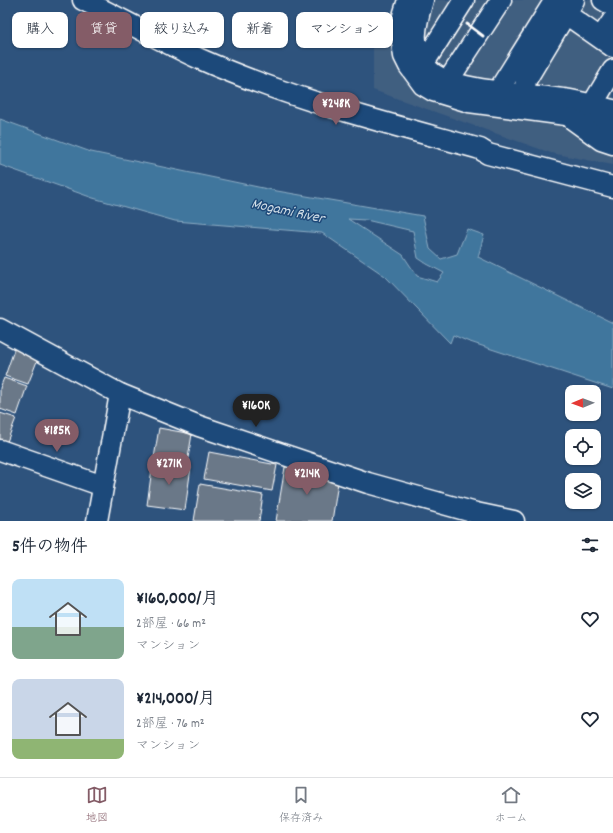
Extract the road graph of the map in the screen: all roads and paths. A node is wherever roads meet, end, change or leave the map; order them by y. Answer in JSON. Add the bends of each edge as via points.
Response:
{"nodes":[{"id":1,"x":84,"y":0,"type":"edge"},
{"id":2,"x":408,"y":0,"type":"edge"},
{"id":3,"x":414,"y":0,"type":"edge"},
{"id":4,"x":423,"y":0,"type":"edge"},
{"id":5,"x":488,"y":0,"type":"edge"},
{"id":6,"x":501,"y":0,"type":"edge"},
{"id":7,"x":603,"y":0,"type":"edge"},
{"id":8,"x":457,"y":2,"type":"edge"},
{"id":9,"x":561,"y":5,"type":"edge"},
{"id":10,"x":613,"y":6,"type":"edge"},
{"id":11,"x":611,"y":36,"type":"edge"},
{"id":12,"x":436,"y":74,"type":"junction"},
{"id":13,"x":610,"y":81,"type":"edge"},
{"id":14,"x":510,"y":92,"type":"junction"},
{"id":15,"x":592,"y":105,"type":"junction"},
{"id":16,"x":613,"y":110,"type":"edge"},
{"id":17,"x":566,"y":115,"type":"junction"},
{"id":18,"x":613,"y":118,"type":"edge"},
{"id":19,"x":613,"y":125,"type":"edge"},
{"id":20,"x":613,"y":144,"type":"edge"},
{"id":21,"x":613,"y":187,"type":"edge"},
{"id":22,"x":0,"y":329,"type":"edge"},
{"id":23,"x":120,"y":394,"type":"junction"},
{"id":24,"x":0,"y":450,"type":"edge"},
{"id":25,"x":103,"y":486,"type":"junction"},
{"id":26,"x":476,"y":517,"type":"edge"},
{"id":27,"x":97,"y":521,"type":"edge"},
{"id":28,"x":514,"y":521,"type":"edge"}],
"edges":[{"from":1,"to":21,"type":"street","via":[[200,58],[263,84],[343,111],[480,149],[488,154]]},
{"from":2,"to":17,"type":"street","via":[[401,27],[404,56],[423,85],[432,91],[469,102]]},
{"from":3,"to":18,"type":"street","via":[[408,17],[407,44],[414,64],[429,81],[470,96],[565,106]]},
{"from":4,"to":12,"type":"street","via":[[415,44]]},
{"from":5,"to":12,"type":"street"},
{"from":6,"to":12,"type":"street"},
{"from":7,"to":10,"type":"street"},
{"from":8,"to":12,"type":"street"},
{"from":9,"to":11,"type":"street"},
{"from":9,"to":14,"type":"street"},
{"from":12,"to":14,"type":"street","via":[[472,88]]},
{"from":13,"to":15,"type":"street"},
{"from":14,"to":15,"type":"street"},
{"from":15,"to":16,"type":"street"},
{"from":17,"to":19,"type":"street"},
{"from":17,"to":20,"type":"street","via":[[602,140]]},
{"from":22,"to":23,"type":"street"},
{"from":23,"to":25,"type":"street"},
{"from":23,"to":26,"type":"street","via":[[199,426]]},
{"from":24,"to":25,"type":"street"},
{"from":25,"to":27,"type":"street"},
{"from":26,"to":28,"type":"street"}]}
